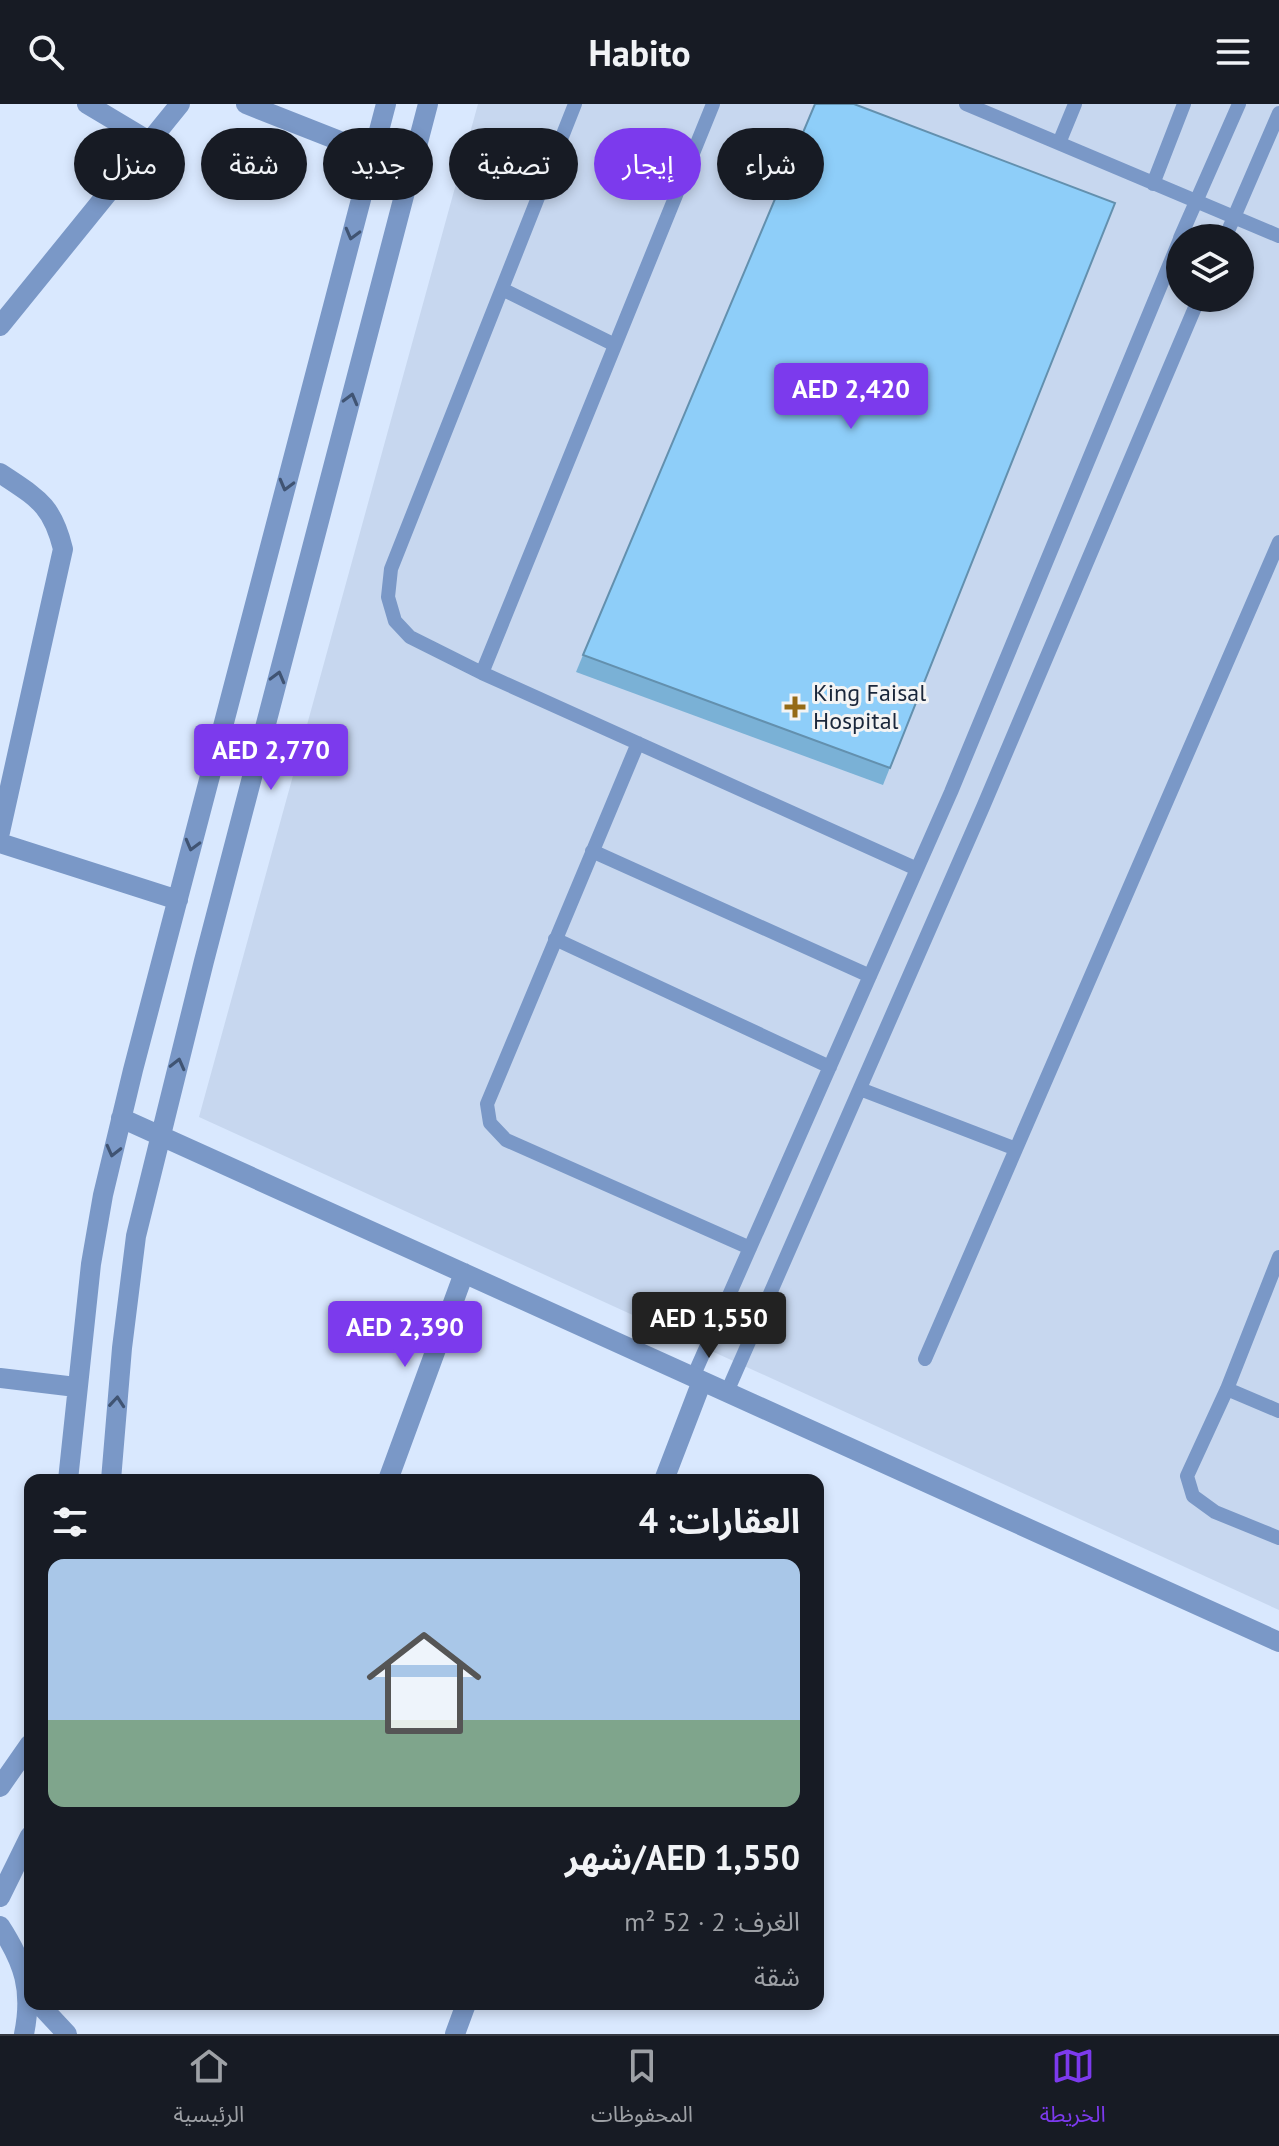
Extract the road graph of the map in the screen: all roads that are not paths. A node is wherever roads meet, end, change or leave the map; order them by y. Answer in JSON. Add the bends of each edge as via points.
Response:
{"nodes":[{"id":1,"x":87,"y":104,"type":"edge"},
{"id":2,"x":180,"y":104,"type":"edge"},
{"id":3,"x":246,"y":104,"type":"edge"},
{"id":4,"x":386,"y":104,"type":"edge"},
{"id":5,"x":428,"y":104,"type":"edge"},
{"id":6,"x":575,"y":104,"type":"edge"},
{"id":7,"x":713,"y":104,"type":"edge"},
{"id":8,"x":966,"y":104,"type":"edge"},
{"id":9,"x":1075,"y":104,"type":"edge"},
{"id":10,"x":1184,"y":104,"type":"edge"},
{"id":11,"x":1239,"y":104,"type":"edge"},
{"id":12,"x":1279,"y":113,"type":"edge"},
{"id":13,"x":127,"y":128,"type":"edge"},
{"id":14,"x":160,"y":128,"type":"edge"},
{"id":15,"x":380,"y":128,"type":"edge"},
{"id":16,"x":323,"y":134,"type":"edge"},
{"id":17,"x":1059,"y":143,"type":"junction"},
{"id":18,"x":1153,"y":184,"type":"junction"},
{"id":19,"x":101,"y":200,"type":"edge"},
{"id":20,"x":361,"y":200,"type":"edge"},
{"id":21,"x":1195,"y":202,"type":"junction"},
{"id":22,"x":1234,"y":216,"type":"junction"},
{"id":23,"x":1186,"y":224,"type":"edge"},
{"id":24,"x":1231,"y":224,"type":"edge"},
{"id":25,"x":1279,"y":236,"type":"edge"},
{"id":26,"x":1166,"y":272,"type":"edge"},
{"id":27,"x":502,"y":289,"type":"junction"},
{"id":28,"x":1193,"y":312,"type":"edge"},
{"id":29,"x":0,"y":326,"type":"edge"},
{"id":30,"x":615,"y":345,"type":"junction"},
{"id":31,"x":0,"y":473,"type":"edge"},
{"id":32,"x":1279,"y":542,"type":"edge"},
{"id":33,"x":482,"y":673,"type":"junction"},
{"id":34,"x":638,"y":743,"type":"junction"},
{"id":35,"x":0,"y":832,"type":"edge"},
{"id":36,"x":0,"y":843,"type":"edge"},
{"id":37,"x":592,"y":851,"type":"junction"},
{"id":38,"x":917,"y":869,"type":"junction"},
{"id":39,"x":178,"y":900,"type":"junction"},
{"id":40,"x":555,"y":939,"type":"junction"},
{"id":41,"x":870,"y":976,"type":"junction"},
{"id":42,"x":830,"y":1067,"type":"junction"},
{"id":43,"x":860,"y":1089,"type":"junction"},
{"id":44,"x":121,"y":1118,"type":"junction"},
{"id":45,"x":160,"y":1135,"type":"junction"},
{"id":46,"x":1016,"y":1149,"type":"junction"},
{"id":47,"x":750,"y":1248,"type":"junction"},
{"id":48,"x":1279,"y":1257,"type":"edge"},
{"id":49,"x":464,"y":1273,"type":"junction"},
{"id":50,"x":925,"y":1359,"type":"dead end"},
{"id":51,"x":0,"y":1378,"type":"edge"},
{"id":52,"x":698,"y":1379,"type":"junction"},
{"id":53,"x":76,"y":1387,"type":"junction"},
{"id":54,"x":1227,"y":1389,"type":"junction"},
{"id":55,"x":727,"y":1392,"type":"junction"},
{"id":56,"x":1279,"y":1411,"type":"edge"},
{"id":57,"x":69,"y":1474,"type":"edge"},
{"id":58,"x":112,"y":1474,"type":"edge"},
{"id":59,"x":390,"y":1474,"type":"edge"},
{"id":60,"x":666,"y":1474,"type":"edge"},
{"id":61,"x":1279,"y":1538,"type":"edge"},
{"id":62,"x":1279,"y":1642,"type":"edge"},
{"id":63,"x":24,"y":1752,"type":"edge"},
{"id":64,"x":3,"y":1780,"type":"edge"},
{"id":65,"x":24,"y":1848,"type":"edge"},
{"id":66,"x":0,"y":1897,"type":"edge"},
{"id":67,"x":0,"y":1926,"type":"edge"},
{"id":68,"x":24,"y":1975,"type":"edge"},
{"id":69,"x":28,"y":2010,"type":"edge"},
{"id":70,"x":45,"y":2010,"type":"edge"},
{"id":71,"x":464,"y":2010,"type":"edge"},
{"id":72,"x":24,"y":2034,"type":"edge"},
{"id":73,"x":67,"y":2034,"type":"edge"},
{"id":74,"x":455,"y":2034,"type":"edge"}],
"edges":[{"from":1,"to":13,"type":"street"},
{"from":2,"to":14,"type":"street"},
{"from":3,"to":16,"type":"street"},
{"from":4,"to":15,"type":"street"},
{"from":45,"to":5,"type":"street","one_way":true},
{"from":6,"to":27,"type":"lane"},
{"from":7,"to":30,"type":"lane"},
{"from":8,"to":17,"type":"lane"},
{"from":9,"to":17,"type":"lane"},
{"from":10,"to":18,"type":"lane"},
{"from":11,"to":21,"type":"lane"},
{"from":12,"to":22,"type":"lane"},
{"from":17,"to":18,"type":"lane"},
{"from":18,"to":21,"type":"lane"},
{"from":19,"to":29,"type":"street"},
{"from":20,"to":39,"type":"street","one_way":true},
{"from":21,"to":22,"type":"lane"},
{"from":21,"to":23,"type":"lane"},
{"from":22,"to":24,"type":"lane"},
{"from":22,"to":25,"type":"lane"},
{"from":26,"to":38,"type":"lane"},
{"from":27,"to":30,"type":"lane"},
{"from":27,"to":33,"type":"lane","via":[[391,569],[388,597],[395,621],[410,637]]},
{"from":28,"to":43,"type":"lane"},
{"from":30,"to":33,"type":"lane"},
{"from":31,"to":35,"type":"street","via":[[35,497],[56,521],[63,549]]},
{"from":32,"to":46,"type":"lane"},
{"from":33,"to":34,"type":"lane"},
{"from":34,"to":37,"type":"lane"},
{"from":34,"to":38,"type":"lane"},
{"from":36,"to":39,"type":"street"},
{"from":37,"to":40,"type":"lane"},
{"from":37,"to":41,"type":"lane"},
{"from":38,"to":41,"type":"lane"},
{"from":39,"to":44,"type":"street"},
{"from":40,"to":42,"type":"lane"},
{"from":40,"to":47,"type":"lane","via":[[487,1104],[490,1123],[506,1140]]},
{"from":41,"to":42,"type":"lane"},
{"from":42,"to":47,"type":"lane"},
{"from":43,"to":46,"type":"lane"},
{"from":43,"to":55,"type":"lane"},
{"from":44,"to":45,"type":"street"},
{"from":44,"to":53,"type":"street","one_way":true,"via":[[91,1264]]},
{"from":45,"to":49,"type":"street"},
{"from":58,"to":45,"type":"street","one_way":true,"via":[[136,1236]]},
{"from":46,"to":50,"type":"lane"},
{"from":47,"to":52,"type":"lane"},
{"from":48,"to":54,"type":"lane"},
{"from":49,"to":52,"type":"street"},
{"from":49,"to":59,"type":"street"},
{"from":51,"to":53,"type":"street"},
{"from":52,"to":55,"type":"street"},
{"from":52,"to":60,"type":"street"},
{"from":53,"to":57,"type":"street"},
{"from":54,"to":56,"type":"lane"},
{"from":54,"to":61,"type":"lane","via":[[1187,1476],[1193,1496],[1215,1512]]},
{"from":55,"to":62,"type":"street"},
{"from":63,"to":64,"type":"street"},
{"from":65,"to":66,"type":"street"},
{"from":67,"to":68,"type":"street"},
{"from":69,"to":72,"type":"street"},
{"from":70,"to":73,"type":"street"},
{"from":71,"to":74,"type":"street"}]}
